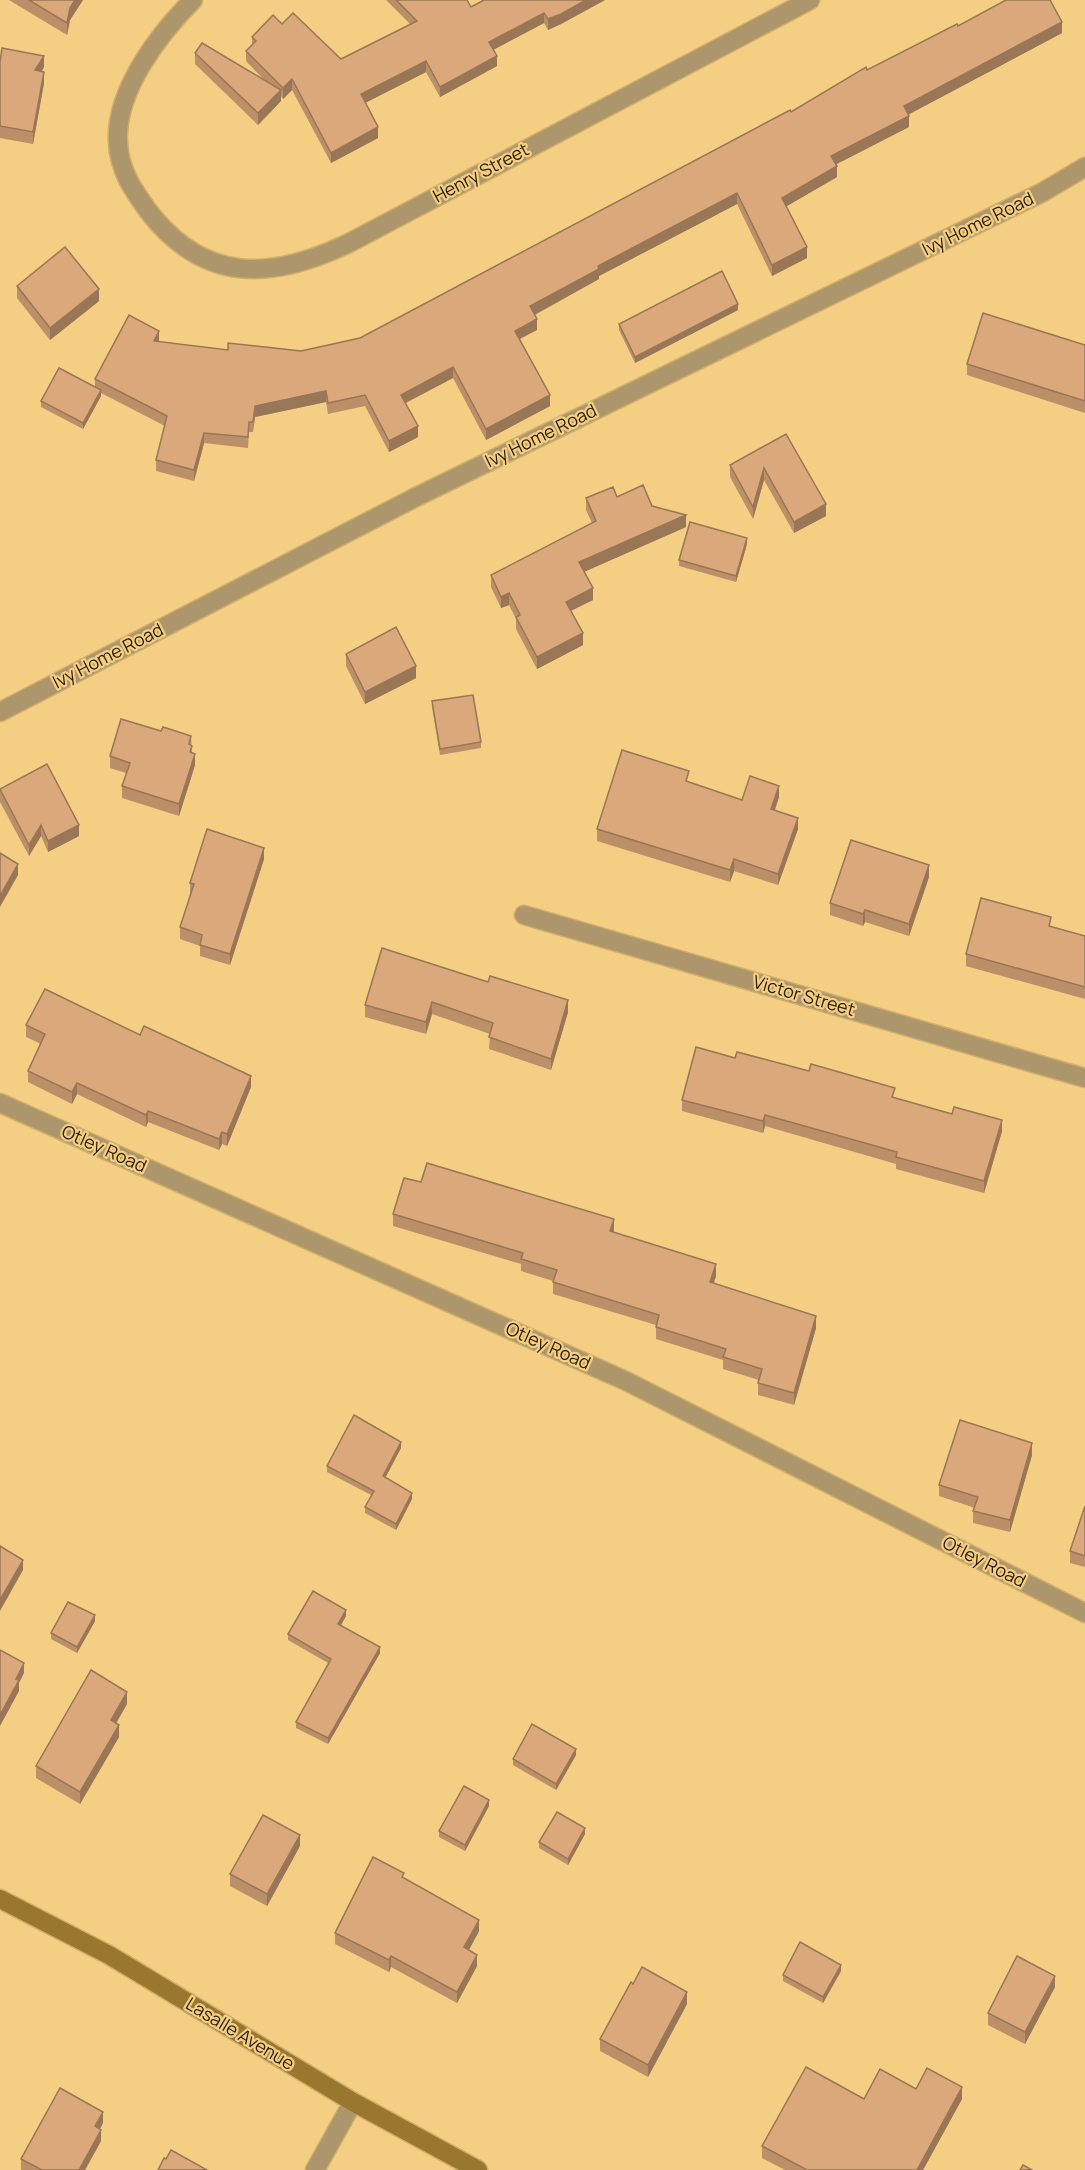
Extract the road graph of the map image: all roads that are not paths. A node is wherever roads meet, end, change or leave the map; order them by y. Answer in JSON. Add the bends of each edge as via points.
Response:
{"nodes":[{"id":1,"x":193,"y":0,"type":"edge"},
{"id":2,"x":810,"y":0,"type":"edge"},
{"id":3,"x":1085,"y":167,"type":"edge"},
{"id":4,"x":0,"y":712,"type":"edge"},
{"id":5,"x":524,"y":915,"type":"dead end"},
{"id":6,"x":1085,"y":1078,"type":"edge"},
{"id":7,"x":0,"y":1103,"type":"edge"},
{"id":8,"x":1085,"y":1613,"type":"edge"},
{"id":9,"x":0,"y":1899,"type":"edge"},
{"id":10,"x":353,"y":2102,"type":"junction"},
{"id":11,"x":315,"y":2170,"type":"edge"},
{"id":12,"x":478,"y":2170,"type":"edge"}],
"edges":[{"from":1,"to":2,"type":"street","name":"Henry Street","via":[[152,48],[134,79],[117,141],[122,170],[151,214],[190,252],[222,265],[253,270],[322,256]]},
{"from":3,"to":4,"type":"street","name":"Ivy Home Road","via":[[1043,192],[416,497]]},
{"from":5,"to":6,"type":"street","name":"Victor Street"},
{"from":7,"to":8,"type":"street","name":"Otley Road","via":[[626,1381]]},
{"from":9,"to":10,"type":"main road","name":"Lasalle Avenue","via":[[108,1955]]},
{"from":10,"to":11,"type":"street"},
{"from":10,"to":12,"type":"main road","name":"Lasalle Avenue"}]}
